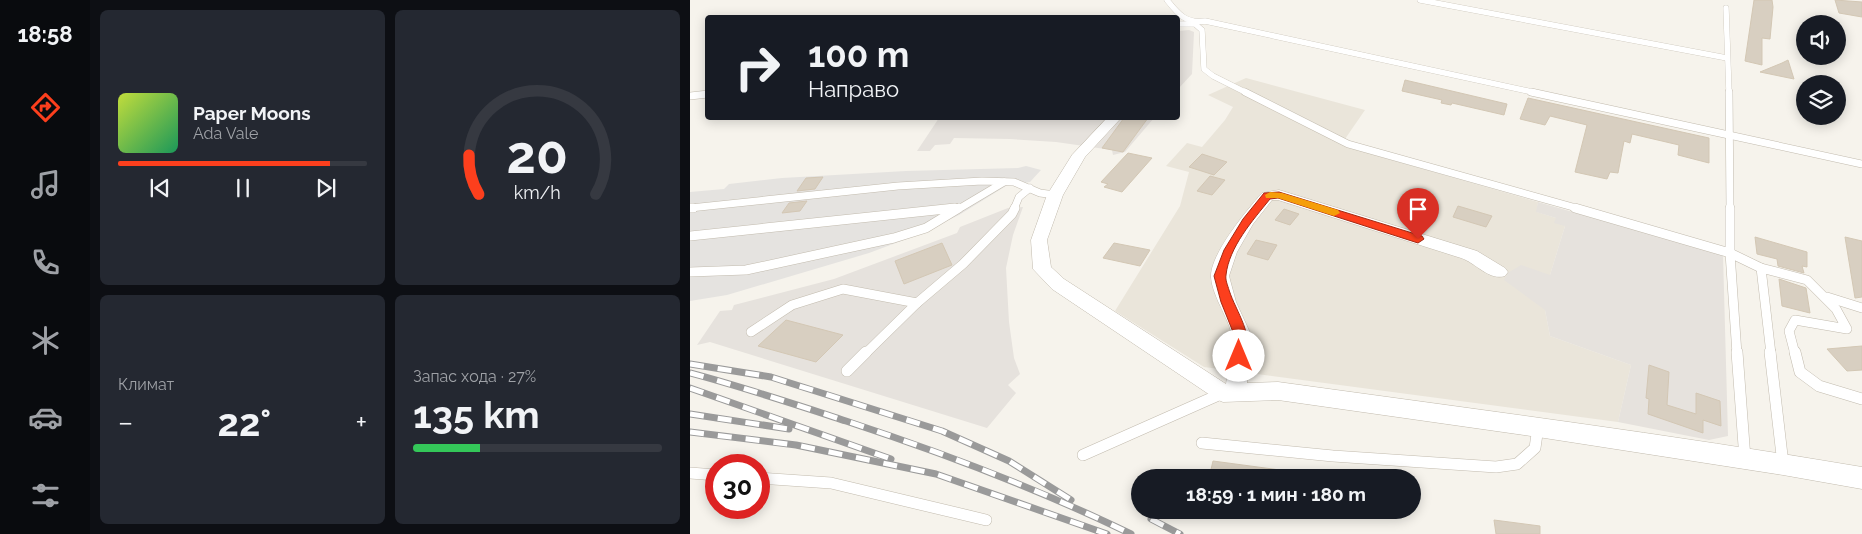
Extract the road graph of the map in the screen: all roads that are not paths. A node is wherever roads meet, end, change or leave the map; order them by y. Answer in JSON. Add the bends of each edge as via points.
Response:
{"nodes":[{"id":1,"x":1168,"y":0,"type":"edge"},
{"id":2,"x":1420,"y":0,"type":"edge"},
{"id":3,"x":1726,"y":8,"type":"dead end"},
{"id":4,"x":1180,"y":15,"type":"edge"},
{"id":5,"x":1180,"y":15,"type":"edge"},
{"id":6,"x":1180,"y":24,"type":"edge"},
{"id":7,"x":1195,"y":24,"type":"junction"},
{"id":8,"x":1727,"y":58,"type":"junction"},
{"id":9,"x":705,"y":94,"type":"edge"},
{"id":10,"x":690,"y":96,"type":"edge"},
{"id":11,"x":1112,"y":120,"type":"edge"},
{"id":12,"x":1730,"y":136,"type":"junction"},
{"id":13,"x":1862,"y":164,"type":"edge"},
{"id":14,"x":1004,"y":182,"type":"junction"},
{"id":15,"x":1030,"y":188,"type":"junction"},
{"id":16,"x":1056,"y":195,"type":"junction"},
{"id":17,"x":962,"y":206,"type":"junction"},
{"id":18,"x":690,"y":208,"type":"edge"},
{"id":19,"x":690,"y":236,"type":"edge"},
{"id":20,"x":1730,"y":253,"type":"junction"},
{"id":21,"x":1761,"y":268,"type":"junction"},
{"id":22,"x":690,"y":272,"type":"edge"},
{"id":23,"x":1499,"y":272,"type":"dead end"},
{"id":24,"x":1824,"y":296,"type":"junction"},
{"id":25,"x":917,"y":303,"type":"junction"},
{"id":26,"x":1862,"y":308,"type":"edge"},
{"id":27,"x":752,"y":332,"type":"dead end"},
{"id":28,"x":847,"y":371,"type":"dead end"},
{"id":29,"x":1229,"y":393,"type":"junction"},
{"id":30,"x":1862,"y":399,"type":"edge"},
{"id":31,"x":1538,"y":427,"type":"junction"},
{"id":32,"x":1202,"y":443,"type":"dead end"},
{"id":33,"x":1083,"y":455,"type":"dead end"},
{"id":34,"x":1745,"y":459,"type":"junction"},
{"id":35,"x":1783,"y":464,"type":"junction"},
{"id":36,"x":690,"y":473,"type":"edge"},
{"id":37,"x":705,"y":474,"type":"edge"},
{"id":38,"x":1862,"y":478,"type":"edge"},
{"id":39,"x":770,"y":479,"type":"edge"},
{"id":40,"x":986,"y":520,"type":"dead end"}],
"edges":[{"from":1,"to":4,"type":"lane"},
{"from":2,"to":8,"type":"lane"},
{"from":3,"to":8,"type":"lane"},
{"from":5,"to":7,"type":"lane"},
{"from":6,"to":7,"type":"lane"},
{"from":7,"to":12,"type":"lane","via":[[1205,21]]},
{"from":7,"to":20,"type":"lane","via":[[1202,30],[1204,69],[1348,144]]},
{"from":8,"to":12,"type":"lane"},
{"from":9,"to":10,"type":"lane"},
{"from":11,"to":16,"type":"street","via":[[1079,155]]},
{"from":12,"to":13,"type":"lane"},
{"from":12,"to":20,"type":"lane"},
{"from":14,"to":15,"type":"lane"},
{"from":14,"to":17,"type":"lane"},
{"from":14,"to":18,"type":"lane","via":[[982,180],[898,186]]},
{"from":15,"to":16,"type":"lane"},
{"from":15,"to":25,"type":"lane","via":[[1019,197],[1012,214],[963,264]]},
{"from":16,"to":29,"type":"street","via":[[1039,240],[1042,269],[1058,284]]},
{"from":17,"to":19,"type":"lane"},
{"from":17,"to":22,"type":"lane","via":[[926,228],[894,238],[746,270]]},
{"from":20,"to":21,"type":"lane"},
{"from":20,"to":34,"type":"lane"},
{"from":21,"to":24,"type":"lane","via":[[1807,280]]},
{"from":21,"to":35,"type":"lane"},
{"from":23,"to":29,"type":"street","via":[[1471,255],[1279,195],[1267,196],[1228,252],[1220,276],[1242,337]]},
{"from":24,"to":26,"type":"lane"},
{"from":24,"to":30,"type":"lane","via":[[1847,329],[1795,320],[1789,331],[1800,372],[1819,386]]},
{"from":25,"to":27,"type":"lane","via":[[843,289],[792,305]]},
{"from":25,"to":28,"type":"lane"},
{"from":29,"to":31,"type":"street","via":[[1278,391]]},
{"from":29,"to":33,"type":"lane"},
{"from":31,"to":32,"type":"lane","via":[[1535,448],[1517,464],[1496,468]]},
{"from":31,"to":34,"type":"street"},
{"from":34,"to":35,"type":"street"},
{"from":35,"to":38,"type":"street"},
{"from":36,"to":37,"type":"lane"},
{"from":39,"to":40,"type":"lane","via":[[831,483]]}]}
